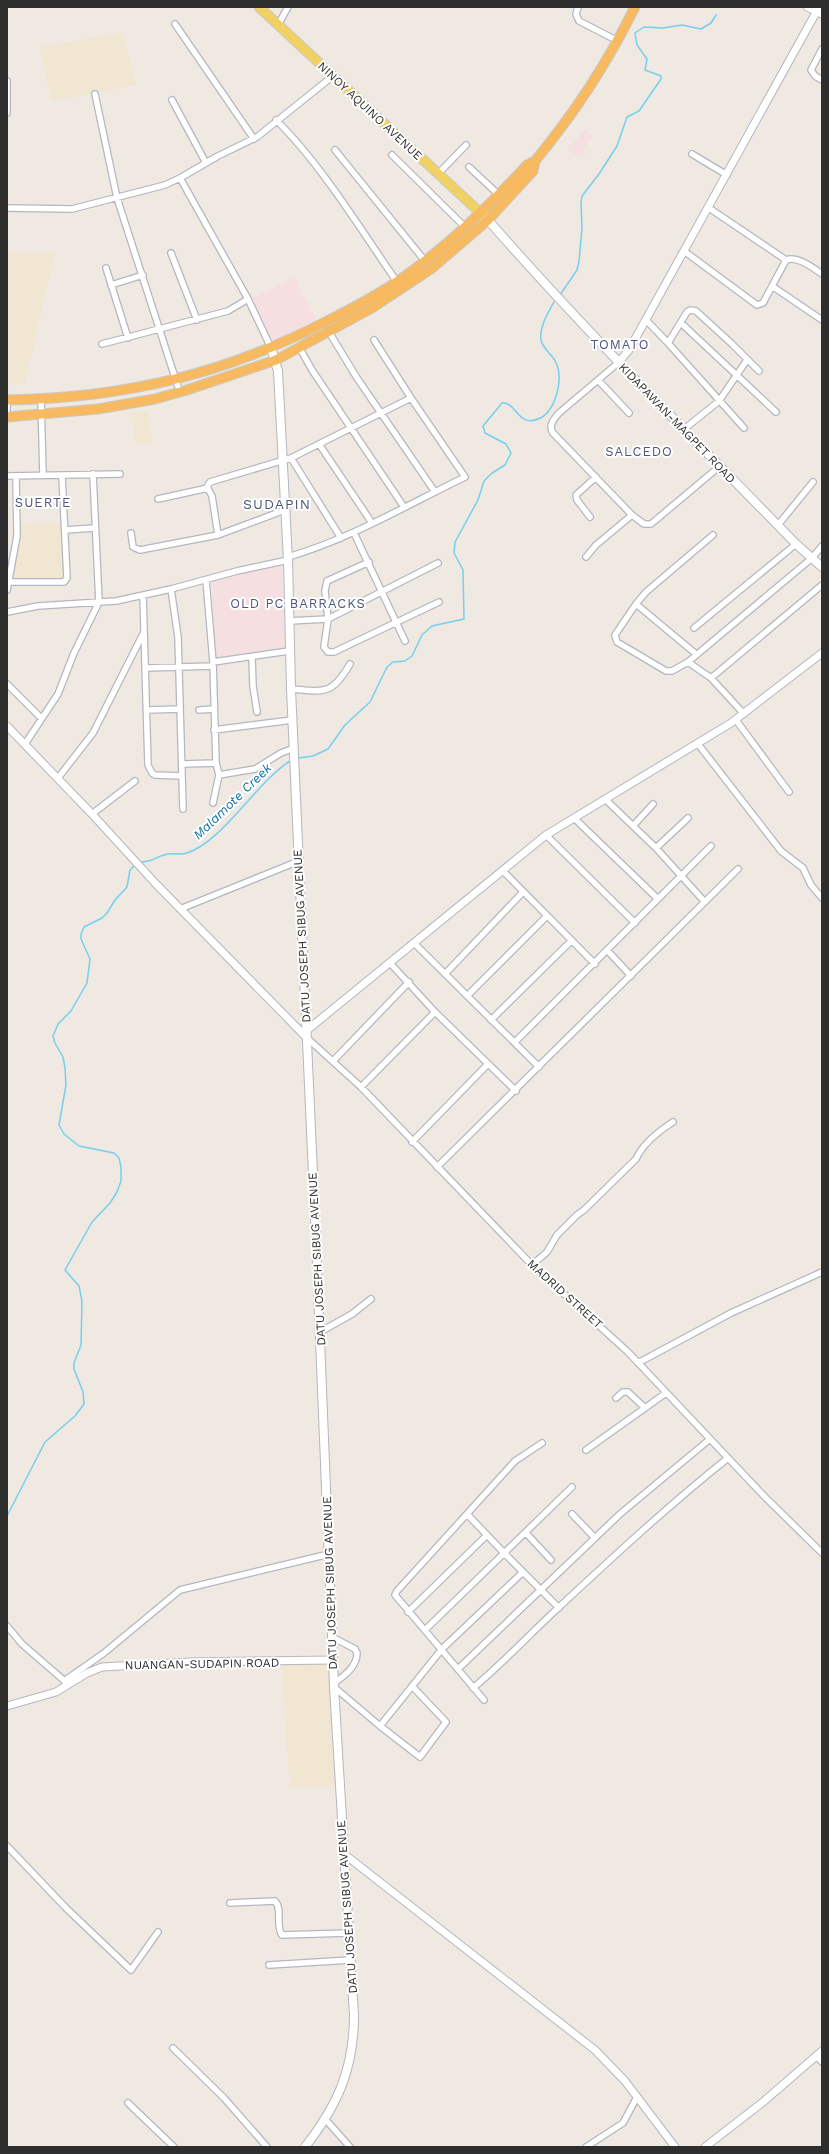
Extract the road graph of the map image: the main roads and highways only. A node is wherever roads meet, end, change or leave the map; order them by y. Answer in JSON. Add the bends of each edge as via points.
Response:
{"nodes":[{"id":1,"x":259,"y":7,"type":"edge"},
{"id":2,"x":635,"y":7,"type":"edge"},
{"id":3,"x":535,"y":161,"type":"junction"},
{"id":4,"x":484,"y":217,"type":"junction"},
{"id":5,"x":414,"y":276,"type":"junction"},
{"id":6,"x":271,"y":348,"type":"junction"},
{"id":7,"x":276,"y":360,"type":"junction"},
{"id":8,"x":7,"y":400,"type":"edge"},
{"id":9,"x":7,"y":417,"type":"edge"},
{"id":10,"x":822,"y":568,"type":"edge"},
{"id":11,"x":305,"y":2147,"type":"edge"}],
"edges":[{"from":1,"to":4,"type":"main road","name":"NINOY AQUINO AVENUE"},
{"from":2,"to":3,"type":"highway","via":[[579,106]]},
{"from":3,"to":4,"type":"highway","via":[[527,165],[499,195]]},
{"from":3,"to":4,"type":"highway","via":[[533,171]]},
{"from":4,"to":5,"type":"highway","via":[[425,261]]},
{"from":4,"to":5,"type":"highway","via":[[447,256]]},
{"from":4,"to":10,"type":"main road","name":"KIDAPAWAN-MAGPET ROAD","via":[[618,363]]},
{"from":5,"to":6,"type":"highway","via":[[397,282],[348,310]]},
{"from":5,"to":7,"type":"highway","via":[[329,332]]},
{"from":6,"to":7,"type":"main road","name":"DATU JOSEPH SIBUG AVENUE"},
{"from":6,"to":8,"type":"highway","via":[[176,380],[128,390],[42,400]]},
{"from":7,"to":9,"type":"highway","via":[[180,393],[131,404]]},
{"from":7,"to":11,"type":"main road","name":"DATU JOSEPH SIBUG AVENUE","via":[[288,558],[289,651],[334,1685],[354,2015],[352,2051],[343,2086],[326,2120]]}]}
